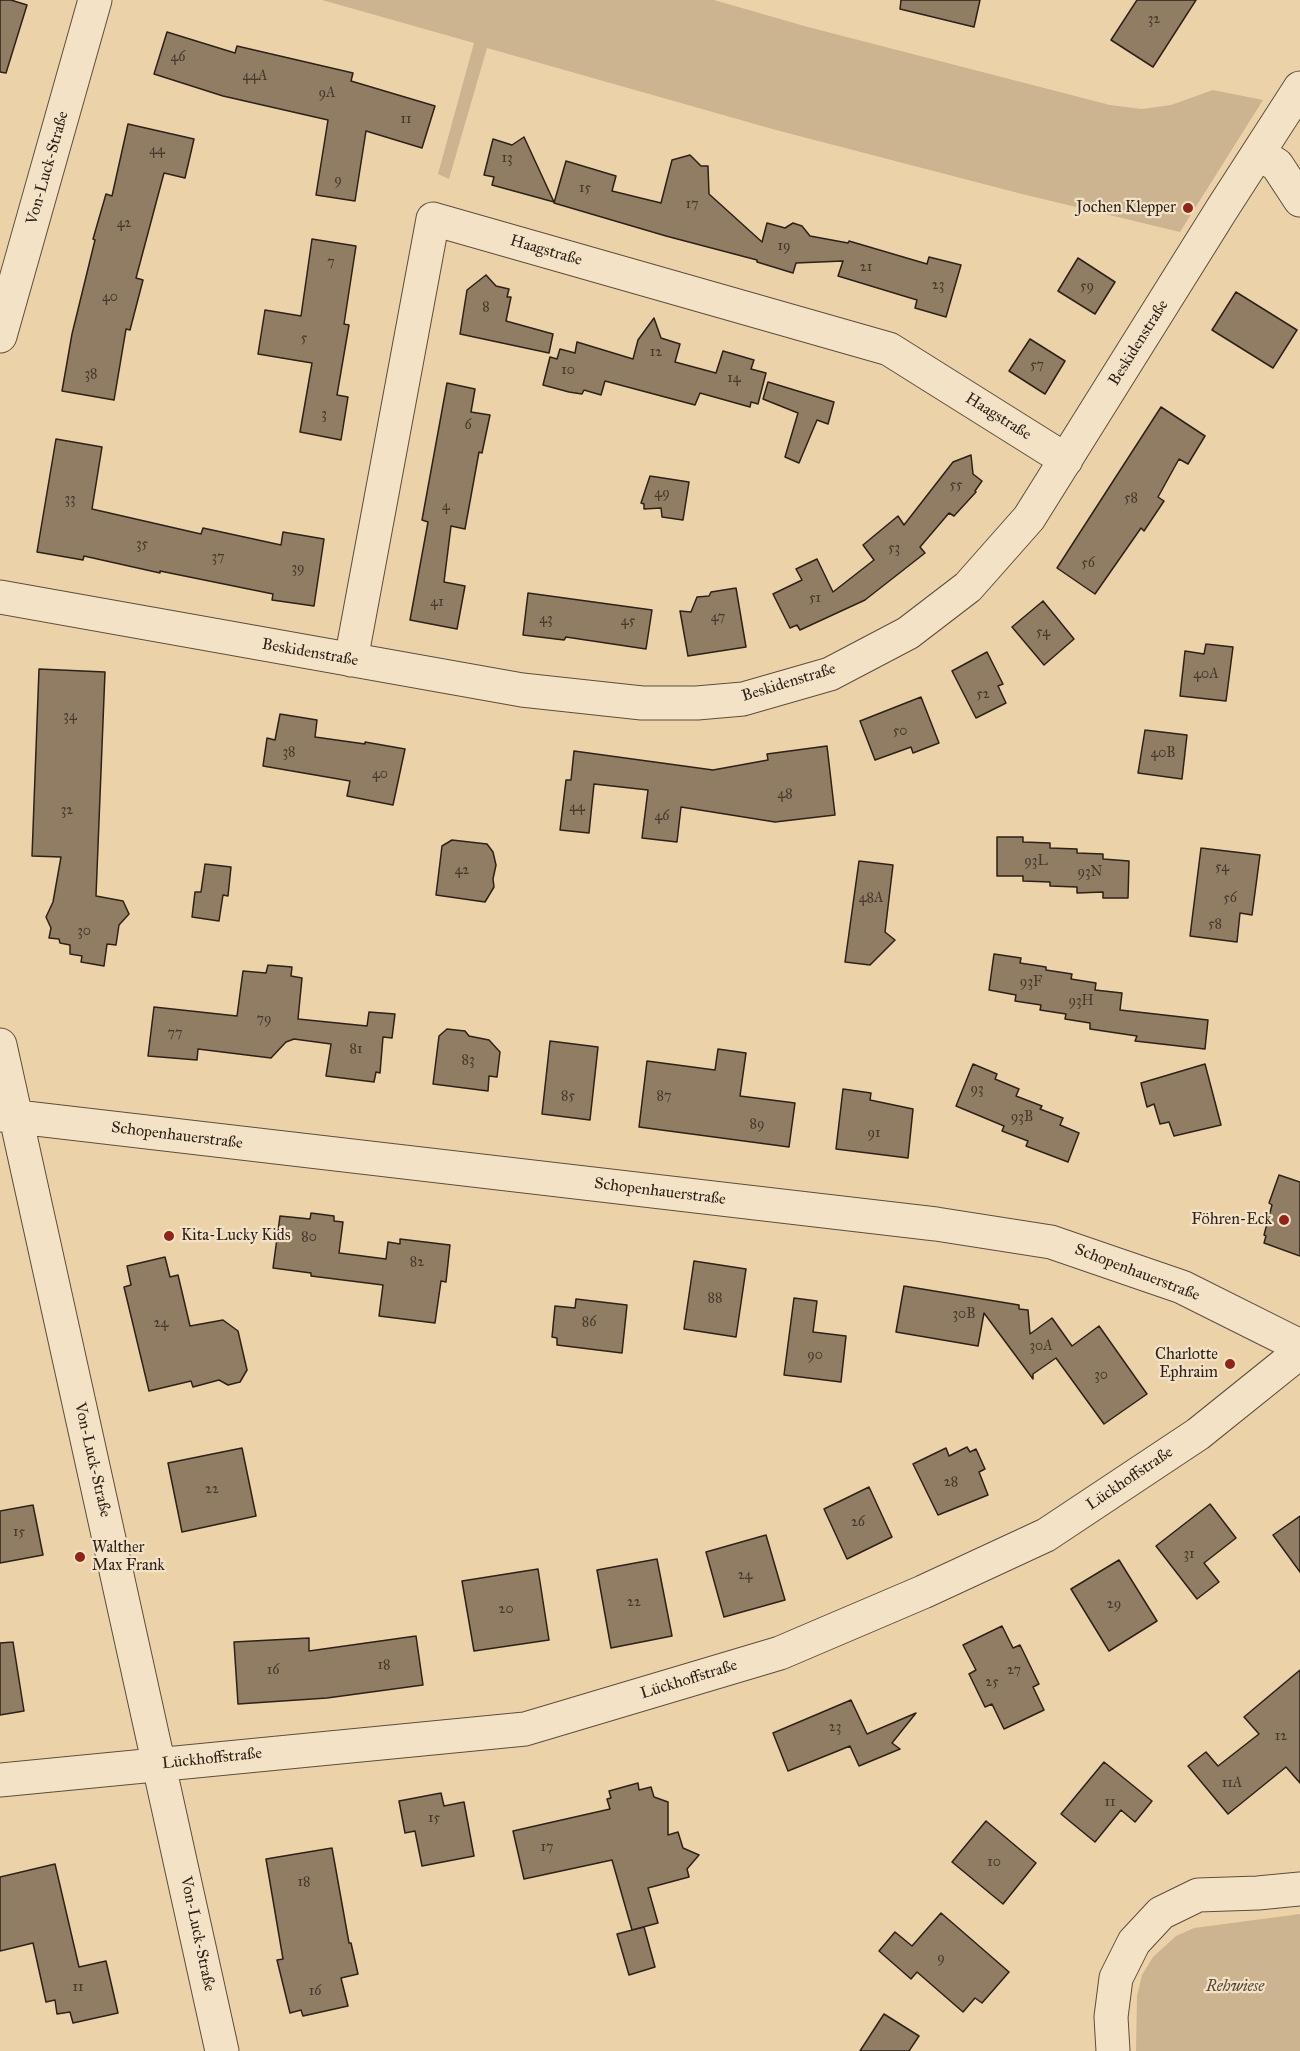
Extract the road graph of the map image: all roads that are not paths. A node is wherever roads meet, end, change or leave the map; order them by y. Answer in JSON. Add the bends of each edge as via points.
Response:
{"nodes":[{"id":1,"x":95,"y":0,"type":"edge"},
{"id":2,"x":1300,"y":88,"type":"edge"},
{"id":3,"x":1258,"y":153,"type":"junction"},
{"id":4,"x":1300,"y":200,"type":"edge"},
{"id":5,"x":0,"y":336,"type":"edge"},
{"id":6,"x":1066,"y":460,"type":"junction"},
{"id":7,"x":0,"y":597,"type":"edge"},
{"id":8,"x":351,"y":660,"type":"junction"},
{"id":9,"x":0,"y":1045,"type":"edge"},
{"id":10,"x":7,"y":1116,"type":"edge"},
{"id":11,"x":1300,"y":1346,"type":"edge"},
{"id":12,"x":1300,"y":1352,"type":"edge"},
{"id":13,"x":160,"y":1764,"type":"junction"},
{"id":14,"x":0,"y":1780,"type":"edge"},
{"id":15,"x":1300,"y":1889,"type":"edge"},
{"id":16,"x":222,"y":2051,"type":"edge"},
{"id":17,"x":1113,"y":2051,"type":"edge"}],
"edges":[{"from":1,"to":5,"type":"street","name":"Von-Luck-Straße"},
{"from":2,"to":3,"type":"street","name":"Beskidenstraße"},
{"from":3,"to":4,"type":"street","via":[[1277,165]]},
{"from":3,"to":6,"type":"street","name":"Beskidenstraße"},
{"from":6,"to":8,"type":"street","name":"Beskidenstraße","via":[[1029,518],[968,587],[908,633],[830,674],[743,699],[697,703],[599,699],[522,690]]},
{"from":6,"to":8,"type":"street","name":"Haagstraße","via":[[890,349],[433,219]]},
{"from":7,"to":8,"type":"street","name":"Beskidenstraße"},
{"from":9,"to":10,"type":"street","name":"Von-Luck-Straße"},
{"from":10,"to":11,"type":"street","name":"Schopenhauerstraße","via":[[913,1221],[1052,1242],[1182,1287]]},
{"from":10,"to":13,"type":"street","name":"Von-Luck-Straße"},
{"from":12,"to":13,"type":"street","name":"Lückhoffstraße","via":[[1198,1434],[1046,1535],[780,1653],[525,1729]]},
{"from":13,"to":14,"type":"street","name":"Lückhoffstraße"},
{"from":13,"to":16,"type":"street","name":"Von-Luck-Straße"},
{"from":15,"to":17,"type":"street","via":[[1198,1895],[1161,1913],[1134,1942],[1116,1978],[1111,2017]]}]}
